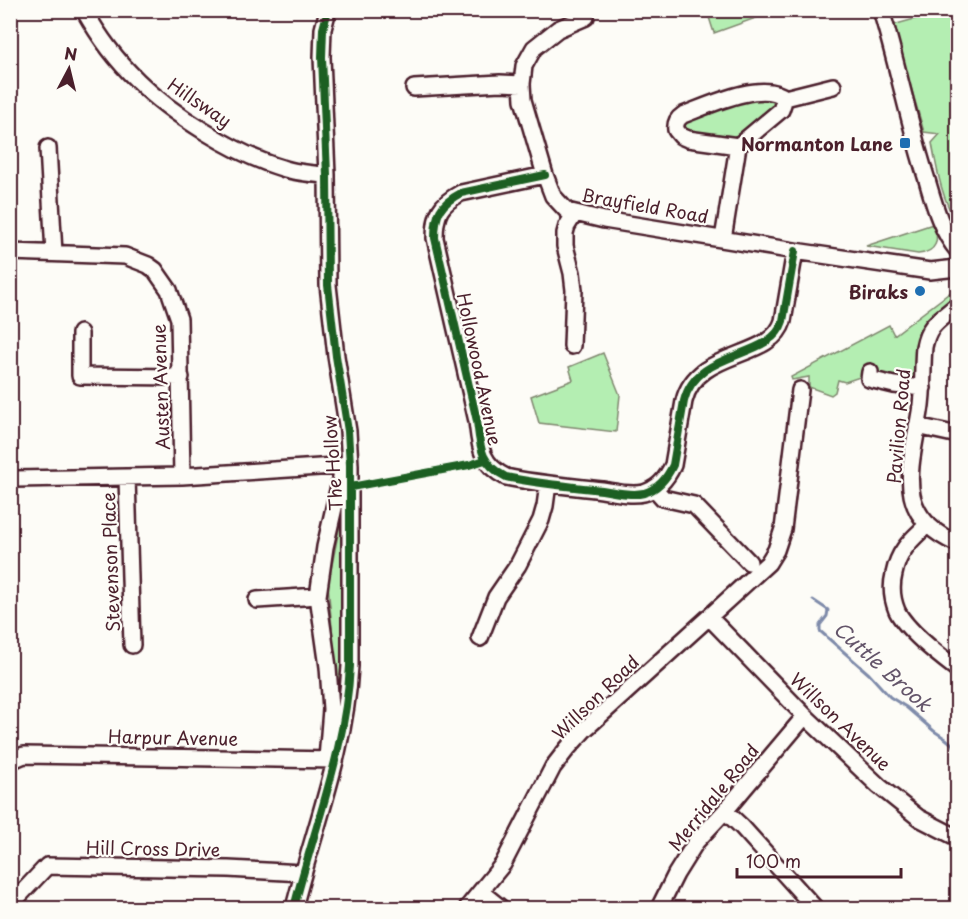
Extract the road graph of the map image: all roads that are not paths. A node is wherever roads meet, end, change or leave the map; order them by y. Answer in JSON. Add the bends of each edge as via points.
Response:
{"nodes":[{"id":1,"x":84,"y":10,"type":"edge"},
{"id":2,"x":328,"y":10,"type":"edge"},
{"id":3,"x":584,"y":10,"type":"edge"},
{"id":4,"x":881,"y":10,"type":"edge"},
{"id":5,"x":522,"y":84,"type":"junction"},
{"id":6,"x":833,"y":86,"type":"dead end"},
{"id":7,"x":414,"y":88,"type":"dead end"},
{"id":8,"x":785,"y":98,"type":"junction"},
{"id":9,"x":738,"y":146,"type":"junction"},
{"id":10,"x":48,"y":148,"type":"dead end"},
{"id":11,"x":327,"y":175,"type":"junction"},
{"id":12,"x":545,"y":175,"type":"junction"},
{"id":13,"x":576,"y":213,"type":"junction"},
{"id":14,"x":723,"y":239,"type":"junction"},
{"id":15,"x":795,"y":251,"type":"junction"},
{"id":16,"x":957,"y":251,"type":"edge"},
{"id":17,"x":10,"y":252,"type":"edge"},
{"id":18,"x":54,"y":253,"type":"junction"},
{"id":19,"x":957,"y":267,"type":"edge"},
{"id":20,"x":957,"y":276,"type":"edge"},
{"id":21,"x":957,"y":304,"type":"edge"},
{"id":22,"x":80,"y":333,"type":"dead end"},
{"id":23,"x":572,"y":346,"type":"dead end"},
{"id":24,"x":870,"y":372,"type":"dead end"},
{"id":25,"x":181,"y":377,"type":"junction"},
{"id":26,"x":923,"y":388,"type":"junction"},
{"id":27,"x":800,"y":390,"type":"dead end"},
{"id":28,"x":918,"y":426,"type":"junction"},
{"id":29,"x":957,"y":435,"type":"edge"},
{"id":30,"x":347,"y":465,"type":"junction"},
{"id":31,"x":182,"y":476,"type":"junction"},
{"id":32,"x":127,"y":477,"type":"junction"},
{"id":33,"x":10,"y":481,"type":"edge"},
{"id":34,"x":548,"y":484,"type":"junction"},
{"id":35,"x":654,"y":488,"type":"junction"},
{"id":36,"x":928,"y":524,"type":"junction"},
{"id":37,"x":957,"y":544,"type":"edge"},
{"id":38,"x":749,"y":562,"type":"dead end"},
{"id":39,"x":318,"y":596,"type":"junction"},
{"id":40,"x":257,"y":600,"type":"dead end"},
{"id":41,"x":709,"y":617,"type":"junction"},
{"id":42,"x":480,"y":638,"type":"dead end"},
{"id":43,"x":132,"y":645,"type":"dead end"},
{"id":44,"x":957,"y":670,"type":"edge"},
{"id":45,"x":806,"y":716,"type":"junction"},
{"id":46,"x":331,"y":759,"type":"junction"},
{"id":47,"x":10,"y":761,"type":"edge"},
{"id":48,"x":725,"y":811,"type":"junction"},
{"id":49,"x":957,"y":838,"type":"edge"},
{"id":50,"x":303,"y":873,"type":"junction"},
{"id":51,"x":481,"y":892,"type":"junction"},
{"id":52,"x":16,"y":899,"type":"dead end"},
{"id":53,"x":294,"y":909,"type":"edge"},
{"id":54,"x":467,"y":909,"type":"edge"},
{"id":55,"x":501,"y":909,"type":"edge"},
{"id":56,"x":659,"y":909,"type":"edge"},
{"id":57,"x":815,"y":909,"type":"edge"}],
"edges":[{"from":1,"to":11,"type":"street","name":"Hillsway","via":[[136,80],[185,119],[239,151],[282,168]]},
{"from":2,"to":11,"type":"street","name":"The Hollow","via":[[322,57]]},
{"from":3,"to":5,"type":"street","name":"Brayfield Road","via":[[586,17],[558,29],[534,48],[524,66]]},
{"from":4,"to":16,"type":"street","via":[[925,173],[944,231]]},
{"from":5,"to":7,"type":"street"},
{"from":5,"to":12,"type":"street","name":"Brayfield Road"},
{"from":6,"to":8,"type":"street"},
{"from":8,"to":9,"type":"street","via":[[781,110]]},
{"from":8,"to":9,"type":"street","via":[[765,91],[729,97],[683,115],[675,124],[675,130],[688,139]]},
{"from":9,"to":14,"type":"street"},
{"from":10,"to":18,"type":"street"},
{"from":11,"to":30,"type":"street","name":"The Hollow","via":[[328,285],[348,431]]},
{"from":12,"to":13,"type":"street","name":"Brayfield Road","via":[[558,203]]},
{"from":12,"to":34,"type":"street","name":"Hollowood Avenue","via":[[451,198],[438,213],[435,238],[482,454],[500,474]]},
{"from":13,"to":14,"type":"street","name":"Brayfield Road"},
{"from":13,"to":23,"type":"street","via":[[565,233],[574,290]]},
{"from":14,"to":15,"type":"street","name":"Brayfield Road"},
{"from":15,"to":19,"type":"street","name":"Brayfield Road","via":[[930,271]]},
{"from":15,"to":35,"type":"street","via":[[779,332],[770,340],[708,368],[692,381],[684,400],[673,465]]},
{"from":17,"to":18,"type":"street","name":"Austen Avenue"},
{"from":18,"to":25,"type":"street","name":"Austen Avenue","via":[[125,256],[155,270],[169,290],[179,319]]},
{"from":19,"to":20,"type":"street"},
{"from":21,"to":26,"type":"street","name":"Pavilion Road","via":[[928,333]]},
{"from":22,"to":25,"type":"street","via":[[80,376]]},
{"from":24,"to":26,"type":"street","via":[[869,380]]},
{"from":25,"to":31,"type":"street","name":"Austen Avenue"},
{"from":26,"to":28,"type":"street","name":"Pavilion Road"},
{"from":27,"to":41,"type":"street","name":"Willson Road","via":[[783,529],[776,549],[768,563]]},
{"from":28,"to":29,"type":"street"},
{"from":28,"to":36,"type":"street","name":"Pavilion Road","via":[[910,487],[916,509]]},
{"from":30,"to":31,"type":"street"},
{"from":30,"to":39,"type":"street","via":[[325,547]]},
{"from":30,"to":46,"type":"street","name":"The Hollow","via":[[349,686]]},
{"from":31,"to":32,"type":"street"},
{"from":32,"to":33,"type":"street"},
{"from":32,"to":43,"type":"street","name":"Stevenson Place"},
{"from":34,"to":35,"type":"street","name":"Hollowood Avenue","via":[[634,494]]},
{"from":34,"to":42,"type":"street","via":[[541,520],[496,597]]},
{"from":35,"to":38,"type":"street","via":[[663,498],[694,505]]},
{"from":36,"to":37,"type":"street","name":"Pavilion Road"},
{"from":36,"to":44,"type":"street","via":[[898,559],[892,584],[894,603],[912,630]]},
{"from":39,"to":40,"type":"street"},
{"from":39,"to":46,"type":"street","via":[[328,667]]},
{"from":41,"to":45,"type":"street","name":"Willson Avenue"},
{"from":41,"to":51,"type":"street","name":"Willson Road","via":[[567,749],[548,776],[503,864]]},
{"from":45,"to":48,"type":"street","name":"Merridale Road"},
{"from":45,"to":49,"type":"street","name":"Willson Avenue","via":[[879,786],[919,818]]},
{"from":46,"to":47,"type":"street","name":"Harpur Avenue","via":[[24,755]]},
{"from":46,"to":50,"type":"street","name":"The Hollow"},
{"from":48,"to":56,"type":"street","name":"Merridale Road","via":[[696,842]]},
{"from":48,"to":57,"type":"street"},
{"from":50,"to":52,"type":"street","name":"Hill Cross Drive","via":[[47,866]]},
{"from":50,"to":53,"type":"street","name":"The Hollow"},
{"from":51,"to":54,"type":"street","name":"Willson Road"},
{"from":51,"to":55,"type":"street"}]}
